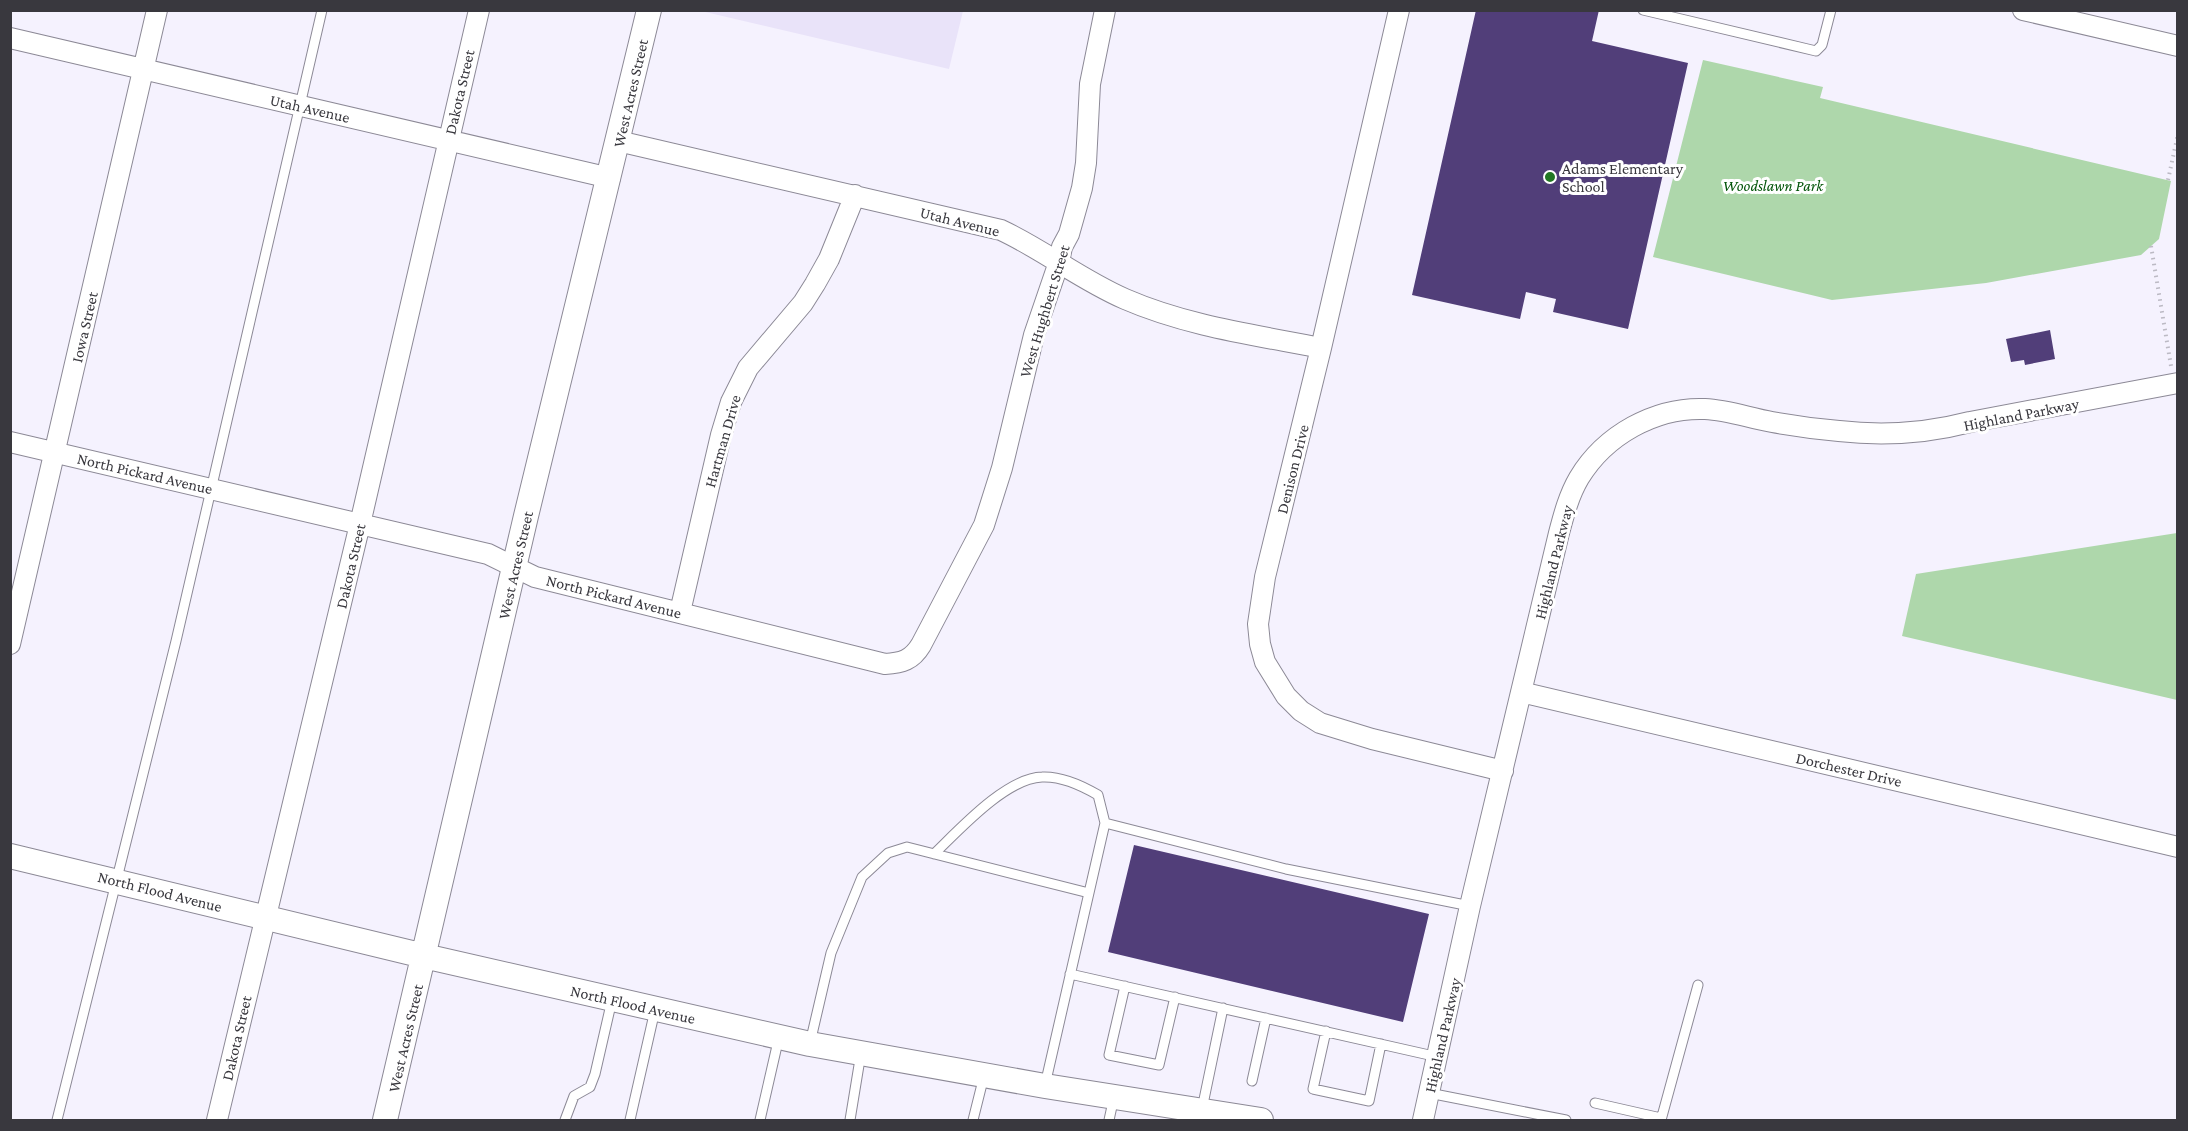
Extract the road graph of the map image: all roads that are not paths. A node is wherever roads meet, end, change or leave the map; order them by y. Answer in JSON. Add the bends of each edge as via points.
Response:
{"nodes":[{"id":1,"x":157,"y":10,"type":"edge"},
{"id":2,"x":322,"y":10,"type":"edge"},
{"id":3,"x":479,"y":10,"type":"edge"},
{"id":4,"x":649,"y":10,"type":"edge"},
{"id":5,"x":1105,"y":10,"type":"edge"},
{"id":6,"x":1399,"y":10,"type":"edge"},
{"id":7,"x":1643,"y":10,"type":"edge"},
{"id":8,"x":1831,"y":10,"type":"edge"},
{"id":9,"x":2024,"y":10,"type":"edge"},
{"id":10,"x":10,"y":38,"type":"edge"},
{"id":11,"x":2178,"y":46,"type":"edge"},
{"id":12,"x":143,"y":69,"type":"junction"},
{"id":13,"x":300,"y":105,"type":"junction"},
{"id":14,"x":448,"y":140,"type":"junction"},
{"id":15,"x":618,"y":141,"type":"junction"},
{"id":16,"x":610,"y":178,"type":"junction"},
{"id":17,"x":855,"y":195,"type":"junction"},
{"id":18,"x":1059,"y":262,"type":"junction"},
{"id":19,"x":1321,"y":348,"type":"junction"},
{"id":20,"x":2174,"y":377,"type":"edge"},
{"id":21,"x":10,"y":442,"type":"edge"},
{"id":22,"x":56,"y":452,"type":"junction"},
{"id":23,"x":212,"y":489,"type":"junction"},
{"id":24,"x":360,"y":524,"type":"junction"},
{"id":25,"x":515,"y":567,"type":"junction"},
{"id":26,"x":680,"y":612,"type":"junction"},
{"id":27,"x":10,"y":644,"type":"edge"},
{"id":28,"x":905,"y":661,"type":"joint"},
{"id":29,"x":1521,"y":692,"type":"junction"},
{"id":30,"x":1503,"y":771,"type":"junction"},
{"id":31,"x":1106,"y":823,"type":"junction"},
{"id":32,"x":2178,"y":847,"type":"edge"},
{"id":33,"x":934,"y":854,"type":"junction"},
{"id":34,"x":10,"y":856,"type":"edge"},
{"id":35,"x":117,"y":881,"type":"junction"},
{"id":36,"x":1089,"y":893,"type":"junction"},
{"id":37,"x":1470,"y":906,"type":"junction"},
{"id":38,"x":266,"y":917,"type":"junction"},
{"id":39,"x":424,"y":956,"type":"junction"},
{"id":40,"x":1070,"y":974,"type":"junction"},
{"id":41,"x":1698,"y":984,"type":"dead end"},
{"id":42,"x":1125,"y":986,"type":"junction"},
{"id":43,"x":1175,"y":998,"type":"junction"},
{"id":44,"x":612,"y":1000,"type":"junction"},
{"id":45,"x":1224,"y":1008,"type":"junction"},
{"id":46,"x":655,"y":1010,"type":"junction"},
{"id":47,"x":1266,"y":1018,"type":"junction"},
{"id":48,"x":1326,"y":1031,"type":"junction"},
{"id":49,"x":779,"y":1037,"type":"junction"},
{"id":50,"x":810,"y":1044,"type":"junction"},
{"id":51,"x":1382,"y":1044,"type":"junction"},
{"id":52,"x":861,"y":1053,"type":"junction"},
{"id":53,"x":1438,"y":1057,"type":"junction"},
{"id":54,"x":985,"y":1075,"type":"junction"},
{"id":55,"x":1252,"y":1081,"type":"dead end"},
{"id":56,"x":1045,"y":1086,"type":"junction"},
{"id":57,"x":1429,"y":1093,"type":"junction"},
{"id":58,"x":1114,"y":1097,"type":"junction"},
{"id":59,"x":1595,"y":1103,"type":"dead end"},
{"id":60,"x":1202,"y":1111,"type":"junction"},
{"id":61,"x":1232,"y":1118,"type":"edge"},
{"id":62,"x":1661,"y":1119,"type":"edge"},
{"id":63,"x":57,"y":1120,"type":"edge"},
{"id":64,"x":217,"y":1120,"type":"edge"},
{"id":65,"x":385,"y":1120,"type":"edge"},
{"id":66,"x":565,"y":1120,"type":"edge"},
{"id":67,"x":630,"y":1120,"type":"edge"},
{"id":68,"x":760,"y":1120,"type":"edge"},
{"id":69,"x":850,"y":1120,"type":"edge"},
{"id":70,"x":973,"y":1120,"type":"edge"},
{"id":71,"x":1109,"y":1120,"type":"edge"},
{"id":72,"x":1261,"y":1120,"type":"edge"},
{"id":73,"x":1423,"y":1120,"type":"edge"},
{"id":74,"x":1566,"y":1120,"type":"edge"}],
"edges":[{"from":1,"to":12,"type":"street","name":"Iowa Street"},
{"from":2,"to":13,"type":"lane"},
{"from":3,"to":14,"type":"street","name":"Dakota Street"},
{"from":4,"to":15,"type":"street","name":"West Acres Street"},
{"from":5,"to":18,"type":"street","name":"West Hughbert Street","via":[[1090,84],[1082,188]]},
{"from":6,"to":19,"type":"street","name":"Denison Drive"},
{"from":7,"to":8,"type":"lane","via":[[1816,51],[1822,45]]},
{"from":9,"to":11,"type":"street"},
{"from":10,"to":12,"type":"street","name":"Utah Avenue"},
{"from":12,"to":13,"type":"street","name":"Utah Avenue"},
{"from":12,"to":22,"type":"street","name":"Iowa Street"},
{"from":13,"to":14,"type":"street","name":"Utah Avenue"},
{"from":13,"to":23,"type":"lane"},
{"from":14,"to":16,"type":"street","name":"Utah Avenue"},
{"from":14,"to":24,"type":"street","name":"Dakota Street"},
{"from":15,"to":16,"type":"street","name":"West Acres Street"},
{"from":15,"to":17,"type":"street","name":"Utah Avenue"},
{"from":16,"to":25,"type":"street","name":"West Acres Street"},
{"from":17,"to":18,"type":"street","name":"Utah Avenue","via":[[1001,230]]},
{"from":17,"to":26,"type":"street","name":"Hartman Drive","via":[[815,284],[748,368],[731,402]]},
{"from":18,"to":19,"type":"street","name":"Utah Avenue","via":[[1089,283],[1150,309],[1230,331]]},
{"from":18,"to":28,"type":"street","name":"West Hughbert Street","via":[[1034,335],[984,525],[921,645]]},
{"from":19,"to":30,"type":"street","name":"Denison Drive","via":[[1260,605],[1258,624],[1265,662],[1286,696],[1320,723]]},
{"from":20,"to":29,"type":"street","name":"Highland Parkway","via":[[1944,429],[1871,434],[1706,409],[1671,412],[1638,423],[1592,460],[1571,494]]},
{"from":21,"to":22,"type":"street","name":"North Pickard Avenue"},
{"from":22,"to":23,"type":"street","name":"North Pickard Avenue"},
{"from":22,"to":27,"type":"street","name":"Iowa Street"},
{"from":23,"to":24,"type":"street","name":"North Pickard Avenue"},
{"from":23,"to":35,"type":"lane"},
{"from":24,"to":25,"type":"street","name":"North Pickard Avenue","via":[[488,554]]},
{"from":24,"to":38,"type":"street","name":"Dakota Street"},
{"from":25,"to":26,"type":"street","name":"North Pickard Avenue","via":[[535,577]]},
{"from":25,"to":39,"type":"street","name":"West Acres Street"},
{"from":26,"to":28,"type":"street","name":"North Pickard Avenue","via":[[885,664]]},
{"from":29,"to":30,"type":"street","name":"Highland Parkway"},
{"from":29,"to":32,"type":"street","name":"Dorchester Drive"},
{"from":30,"to":37,"type":"street","name":"Highland Parkway"},
{"from":31,"to":33,"type":"lane","via":[[1098,795],[1077,783],[1041,777],[1012,785]]},
{"from":31,"to":36,"type":"lane"},
{"from":31,"to":37,"type":"lane","via":[[1286,869]]},
{"from":33,"to":36,"type":"lane"},
{"from":33,"to":50,"type":"lane","via":[[907,847],[888,853],[862,877],[831,953]]},
{"from":34,"to":35,"type":"street","name":"North Flood Avenue"},
{"from":35,"to":38,"type":"street","name":"North Flood Avenue"},
{"from":35,"to":63,"type":"lane"},
{"from":36,"to":40,"type":"lane"},
{"from":37,"to":53,"type":"street","name":"Highland Parkway"},
{"from":38,"to":39,"type":"street","name":"North Flood Avenue"},
{"from":38,"to":64,"type":"street","name":"Dakota Street"},
{"from":39,"to":44,"type":"street","name":"North Flood Avenue"},
{"from":39,"to":65,"type":"street","name":"West Acres Street"},
{"from":40,"to":42,"type":"lane"},
{"from":40,"to":56,"type":"lane"},
{"from":41,"to":62,"type":"lane"},
{"from":42,"to":43,"type":"lane"},
{"from":42,"to":43,"type":"lane","via":[[1109,1055],[1159,1065]]},
{"from":43,"to":45,"type":"lane"},
{"from":44,"to":46,"type":"street","name":"North Flood Avenue"},
{"from":44,"to":66,"type":"lane","via":[[595,1074],[590,1086],[574,1096]]},
{"from":45,"to":47,"type":"lane"},
{"from":45,"to":60,"type":"lane"},
{"from":46,"to":49,"type":"street","name":"North Flood Avenue"},
{"from":46,"to":67,"type":"lane"},
{"from":47,"to":48,"type":"lane"},
{"from":47,"to":55,"type":"lane"},
{"from":48,"to":51,"type":"lane"},
{"from":48,"to":51,"type":"lane","via":[[1313,1089],[1369,1101]]},
{"from":49,"to":50,"type":"street","name":"North Flood Avenue"},
{"from":49,"to":68,"type":"lane"},
{"from":50,"to":52,"type":"street","name":"North Flood Avenue"},
{"from":51,"to":53,"type":"lane"},
{"from":52,"to":54,"type":"street","name":"North Flood Avenue"},
{"from":52,"to":69,"type":"lane"},
{"from":53,"to":57,"type":"street","name":"Highland Parkway"},
{"from":54,"to":56,"type":"street","name":"North Flood Avenue"},
{"from":54,"to":70,"type":"lane"},
{"from":56,"to":58,"type":"street","name":"North Flood Avenue"},
{"from":57,"to":73,"type":"street","name":"Highland Parkway"},
{"from":57,"to":74,"type":"lane"},
{"from":58,"to":60,"type":"street","name":"North Flood Avenue","via":[[1170,1110]]},
{"from":58,"to":71,"type":"lane"},
{"from":59,"to":62,"type":"lane"},
{"from":60,"to":61,"type":"street","name":"North Flood Avenue"},
{"from":61,"to":72,"type":"street","name":"North Flood Avenue"}]}
